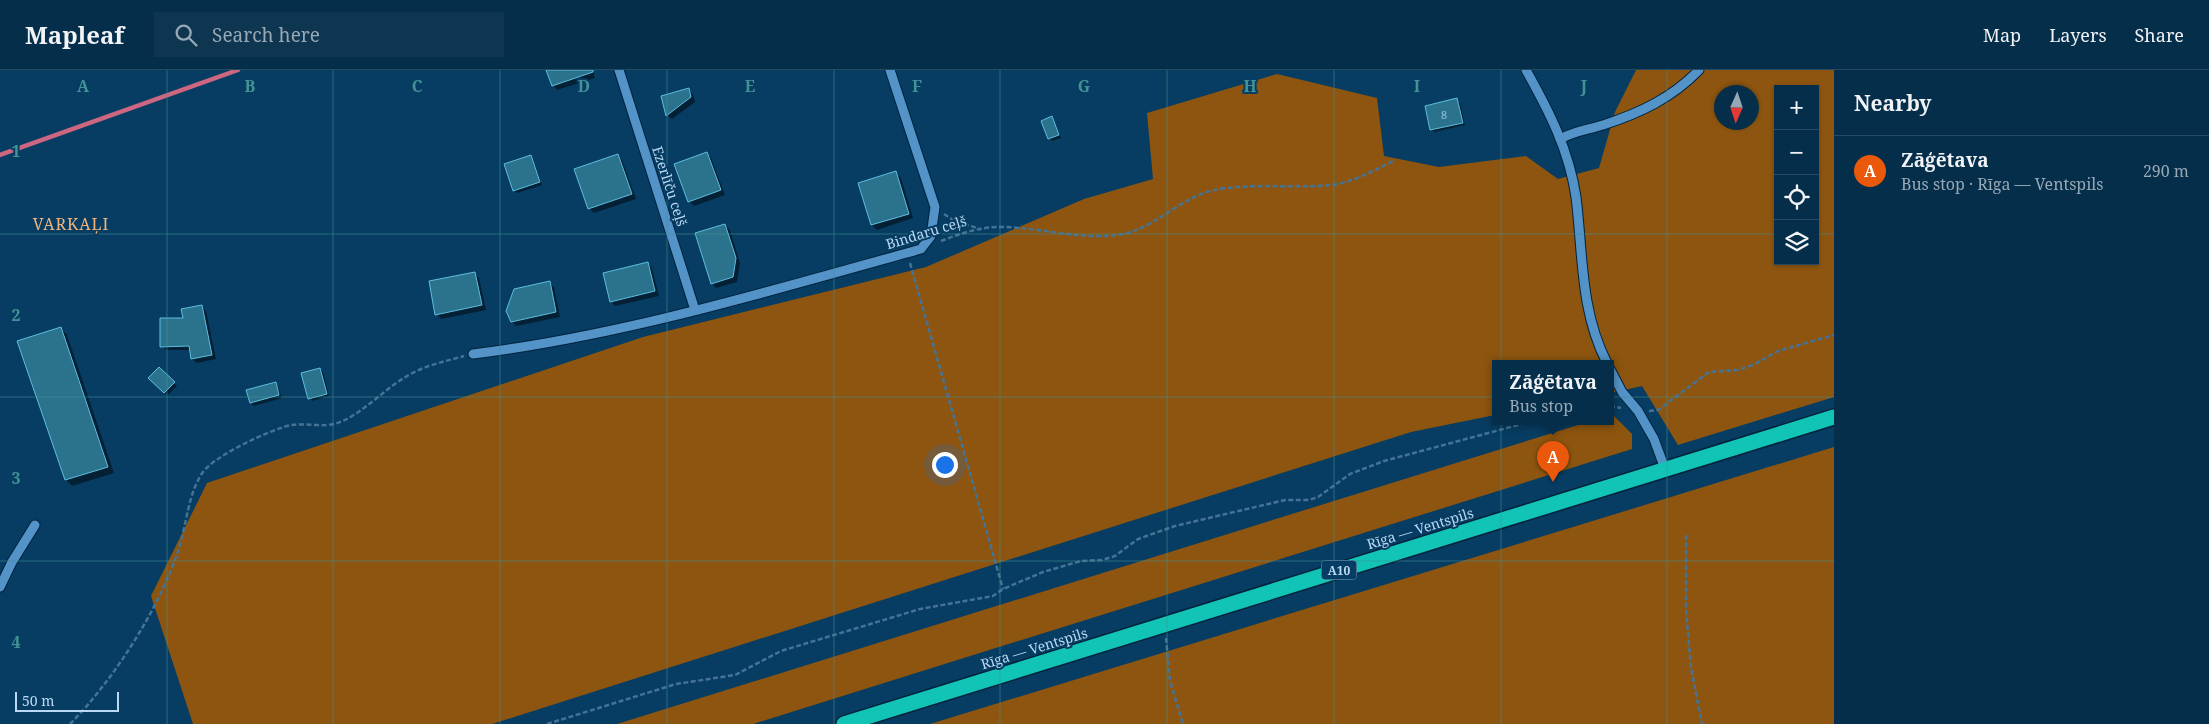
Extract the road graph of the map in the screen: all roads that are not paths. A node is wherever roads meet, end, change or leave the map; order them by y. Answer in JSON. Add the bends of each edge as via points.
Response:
{"nodes":[{"id":1,"x":619,"y":70,"type":"edge"},
{"id":2,"x":890,"y":70,"type":"edge"},
{"id":3,"x":1526,"y":70,"type":"edge"},
{"id":4,"x":1699,"y":70,"type":"edge"},
{"id":5,"x":1560,"y":140,"type":"junction"},
{"id":6,"x":695,"y":310,"type":"junction"},
{"id":7,"x":473,"y":354,"type":"road end"},
{"id":8,"x":1606,"y":360,"type":"edge"},
{"id":9,"x":1614,"y":377,"type":"edge"},
{"id":10,"x":1834,"y":417,"type":"edge"},
{"id":11,"x":1665,"y":469,"type":"junction"},
{"id":12,"x":35,"y":525,"type":"dead end"},
{"id":13,"x":0,"y":587,"type":"edge"},
{"id":14,"x":844,"y":724,"type":"edge"}],
"edges":[{"from":1,"to":6,"type":"street","name":"Ezerlīču ceļš"},
{"from":2,"to":6,"type":"street","name":"Bindaru ceļš","via":[[935,207],[932,236],[921,249]]},
{"from":3,"to":5,"type":"street","via":[[1555,123]]},
{"from":4,"to":5,"type":"street","via":[[1682,87],[1646,109],[1575,131]]},
{"from":5,"to":8,"type":"street","via":[[1576,196],[1588,310]]},
{"from":6,"to":7,"type":"street","name":"Bindaru ceļš","via":[[615,330]]},
{"from":9,"to":11,"type":"street","via":[[1654,439]]},
{"from":10,"to":11,"type":"highway","name":"Rīga — Ventspils","number":"A10"},
{"from":11,"to":14,"type":"highway","name":"Rīga — Ventspils","number":"A10"},
{"from":12,"to":13,"type":"street"}]}
